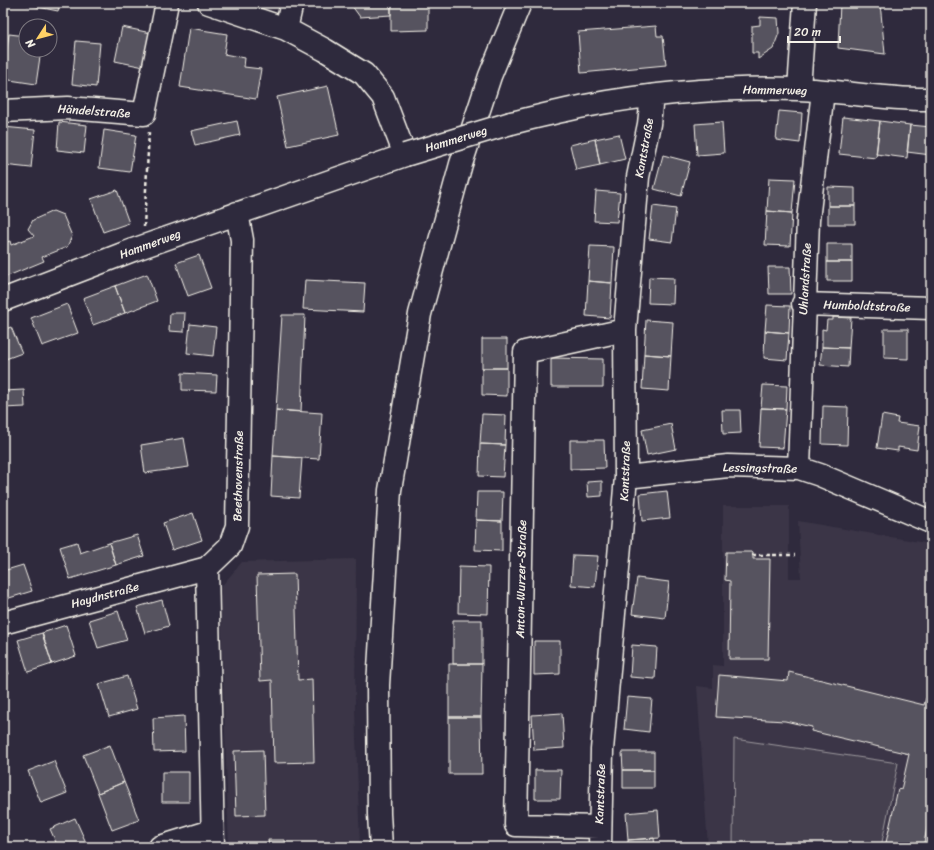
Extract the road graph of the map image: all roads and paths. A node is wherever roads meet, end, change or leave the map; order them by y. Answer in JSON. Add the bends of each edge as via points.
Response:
{"nodes":[{"id":1,"x":167,"y":3,"type":"edge"},
{"id":2,"x":209,"y":3,"type":"edge"},
{"id":3,"x":292,"y":3,"type":"edge"},
{"id":4,"x":520,"y":3,"type":"edge"},
{"id":5,"x":805,"y":3,"type":"edge"},
{"id":6,"x":286,"y":29,"type":"junction"},
{"id":7,"x":799,"y":89,"type":"junction"},
{"id":8,"x":823,"y":91,"type":"junction"},
{"id":9,"x":652,"y":96,"type":"junction"},
{"id":10,"x":931,"y":100,"type":"edge"},
{"id":11,"x":3,"y":111,"type":"edge"},
{"id":12,"x":144,"y":114,"type":"junction"},
{"id":13,"x":405,"y":155,"type":"junction"},
{"id":14,"x":237,"y":213,"type":"junction"},
{"id":15,"x":147,"y":245,"type":"junction"},
{"id":16,"x":3,"y":300,"type":"edge"},
{"id":17,"x":803,"y":304,"type":"junction"},
{"id":18,"x":931,"y":308,"type":"edge"},
{"id":19,"x":625,"y":330,"type":"junction"},
{"id":20,"x":799,"y":468,"type":"junction"},
{"id":21,"x":626,"y":477,"type":"junction"},
{"id":22,"x":931,"y":522,"type":"edge"},
{"id":23,"x":752,"y":555,"type":"dead end"},
{"id":24,"x":795,"y":555,"type":"dead end"},
{"id":25,"x":207,"y":568,"type":"junction"},
{"id":26,"x":3,"y":623,"type":"edge"},
{"id":27,"x":600,"y":837,"type":"edge"},
{"id":28,"x":213,"y":839,"type":"edge"},
{"id":29,"x":160,"y":847,"type":"edge"},
{"id":30,"x":381,"y":847,"type":"edge"}],
"edges":[{"from":1,"to":12,"type":"street","name":"Händelstraße"},
{"from":2,"to":6,"type":"street"},
{"from":3,"to":6,"type":"street"},
{"from":4,"to":30,"type":"street","via":[[490,76],[461,164],[420,314],[390,490],[378,685]]},
{"from":5,"to":7,"type":"street"},
{"from":6,"to":13,"type":"street","via":[[364,74],[383,97]]},
{"from":7,"to":8,"type":"street","name":"Hammerweg"},
{"from":7,"to":9,"type":"street","name":"Hammerweg","via":[[738,89]]},
{"from":8,"to":10,"type":"street","name":"Hammerweg"},
{"from":8,"to":17,"type":"street","name":"Uhlandstraße","via":[[808,220]]},
{"from":9,"to":13,"type":"street","name":"Hammerweg","bridge":true,"via":[[585,106],[511,123]]},
{"from":9,"to":19,"type":"street","name":"Kantstraße","via":[[638,177]]},
{"from":11,"to":12,"type":"street","name":"Händelstraße","via":[[68,108]]},
{"from":12,"to":15,"type":"path","via":[[150,136],[143,223]]},
{"from":13,"to":14,"type":"street","name":"Hammerweg"},
{"from":14,"to":15,"type":"street","name":"Hammerweg"},
{"from":14,"to":25,"type":"street","name":"Beethovenstraße","via":[[242,240],[237,526],[230,546]]},
{"from":15,"to":16,"type":"street","name":"Hammerweg"},
{"from":17,"to":18,"type":"street","name":"Humboldtstraße"},
{"from":17,"to":20,"type":"street","name":"Uhlandstraße"},
{"from":19,"to":21,"type":"street","name":"Kantstraße"},
{"from":19,"to":27,"type":"street","name":"Anton-Wurzer-Straße","via":[[525,352],[516,825]]},
{"from":20,"to":21,"type":"street","name":"Lessingstraße","via":[[728,466]]},
{"from":20,"to":22,"type":"street","name":"Lessingstraße"},
{"from":21,"to":27,"type":"street","name":"Kantstraße","via":[[602,750]]},
{"from":23,"to":24,"type":"path"},
{"from":25,"to":26,"type":"street","name":"Haydnstraße"},
{"from":25,"to":28,"type":"street"},
{"from":28,"to":29,"type":"street"}]}
